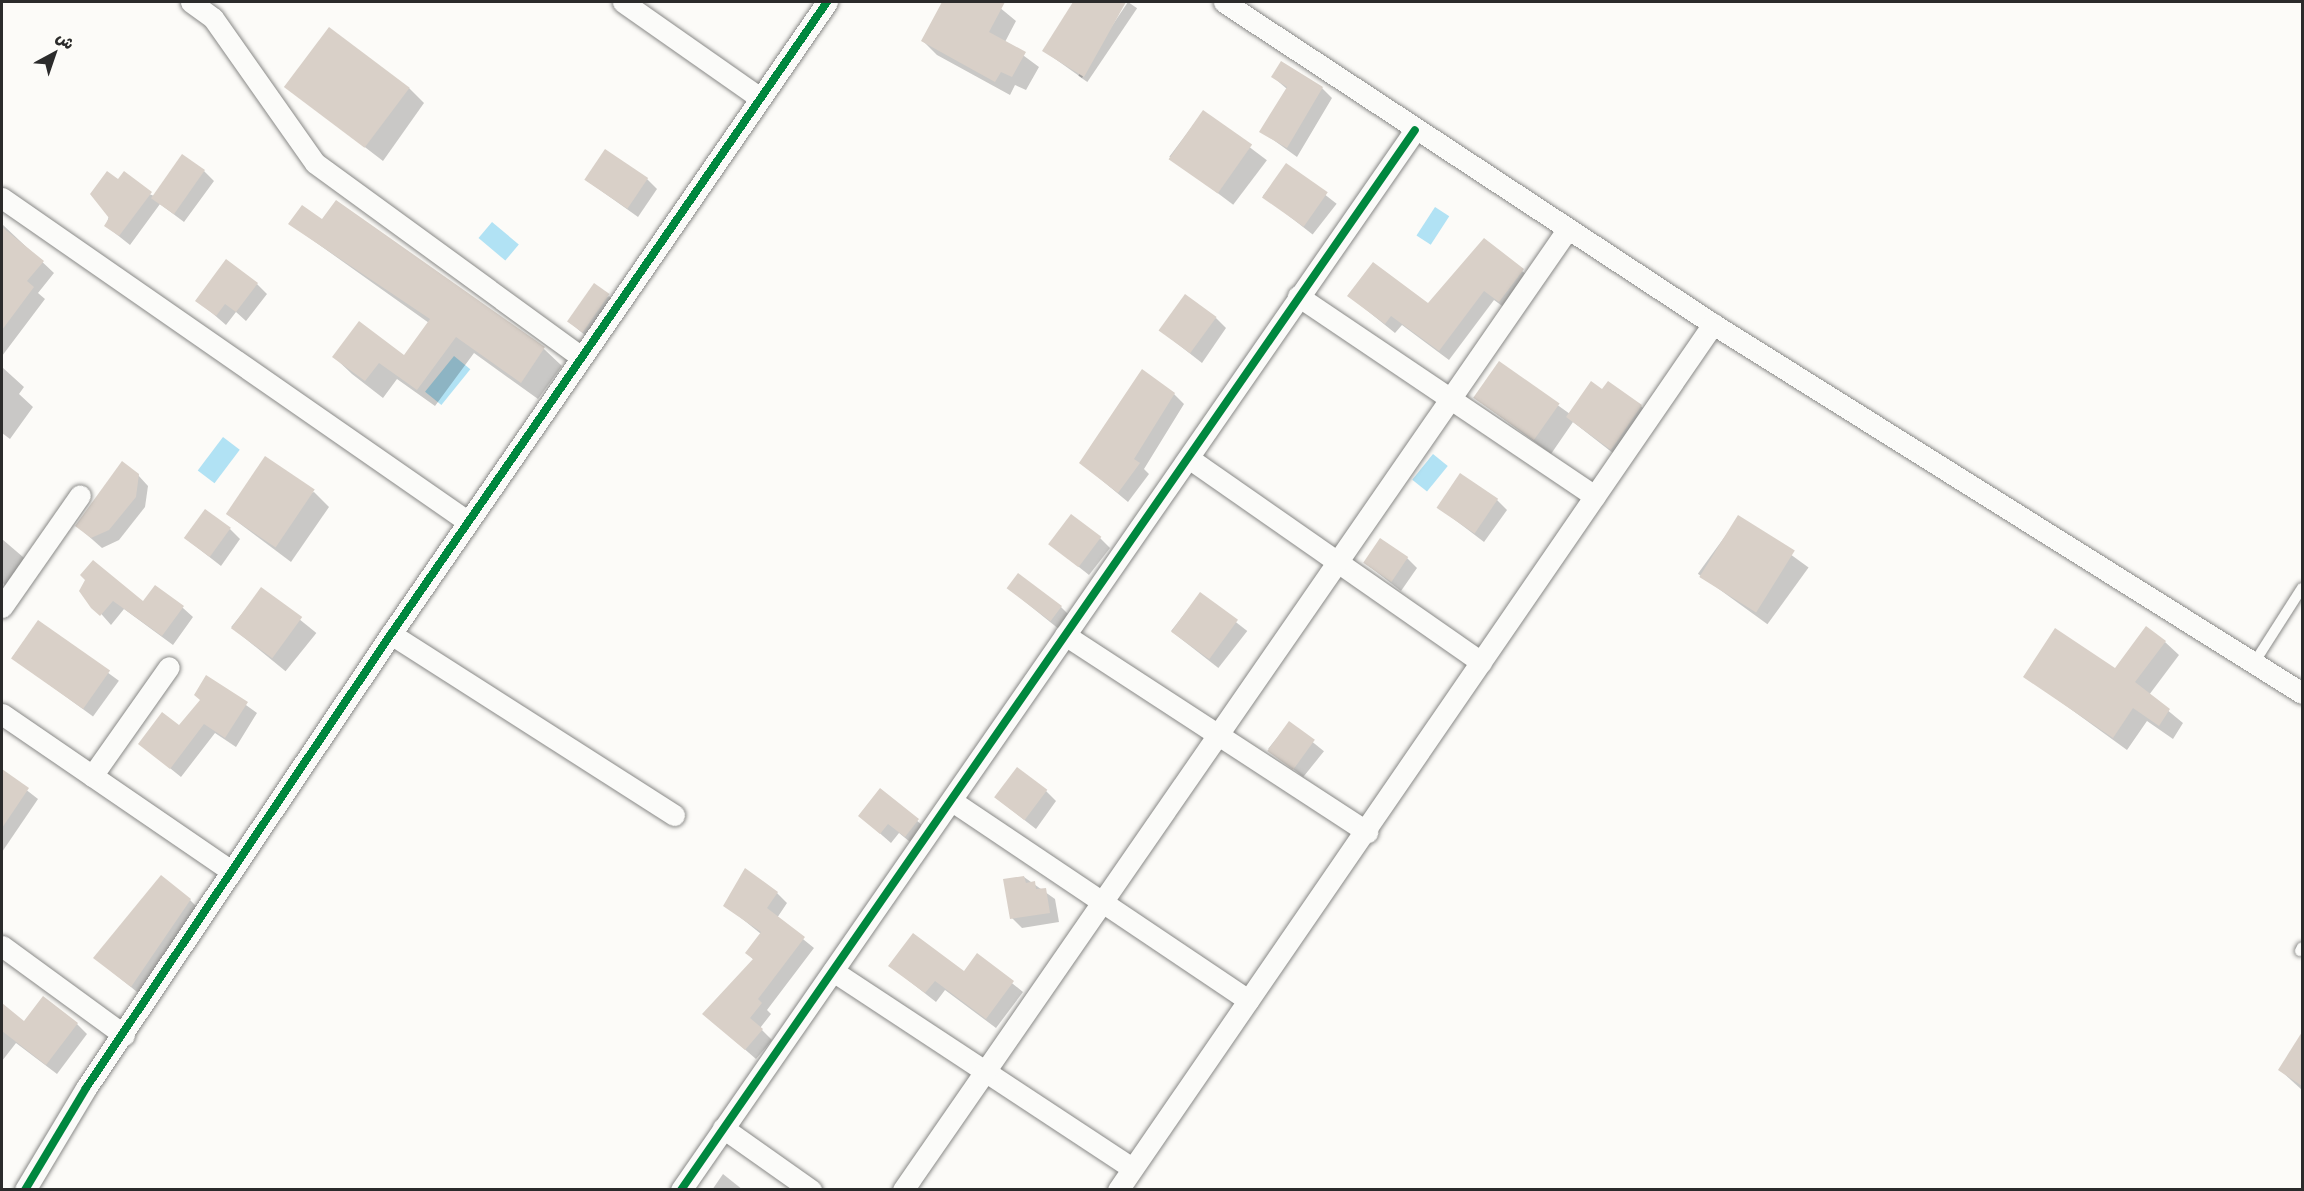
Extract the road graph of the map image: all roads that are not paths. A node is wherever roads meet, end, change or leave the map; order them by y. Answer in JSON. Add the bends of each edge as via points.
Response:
{"nodes":[{"id":1,"x":191,"y":2,"type":"edge"},
{"id":2,"x":623,"y":2,"type":"edge"},
{"id":3,"x":828,"y":2,"type":"edge"},
{"id":4,"x":1224,"y":2,"type":"edge"},
{"id":5,"x":760,"y":98,"type":"junction"},
{"id":6,"x":1415,"y":130,"type":"junction"},
{"id":7,"x":2,"y":198,"type":"edge"},
{"id":8,"x":1567,"y":230,"type":"junction"},
{"id":9,"x":1298,"y":296,"type":"junction"},
{"id":10,"x":1713,"y":324,"type":"junction"},
{"id":11,"x":581,"y":357,"type":"junction"},
{"id":12,"x":1450,"y":398,"type":"junction"},
{"id":13,"x":1190,"y":459,"type":"junction"},
{"id":14,"x":80,"y":495,"type":"dead end"},
{"id":15,"x":1595,"y":496,"type":"junction"},
{"id":16,"x":467,"y":521,"type":"junction"},
{"id":17,"x":1338,"y":565,"type":"junction"},
{"id":18,"x":2302,"y":588,"type":"edge"},
{"id":19,"x":2,"y":606,"type":"edge"},
{"id":20,"x":391,"y":634,"type":"junction"},
{"id":21,"x":1065,"y":635,"type":"junction"},
{"id":22,"x":1481,"y":662,"type":"junction"},
{"id":23,"x":2254,"y":663,"type":"junction"},
{"id":24,"x":169,"y":667,"type":"dead end"},
{"id":25,"x":2302,"y":693,"type":"edge"},
{"id":26,"x":2,"y":714,"type":"edge"},
{"id":27,"x":1218,"y":739,"type":"junction"},
{"id":28,"x":92,"y":776,"type":"junction"},
{"id":29,"x":952,"y":801,"type":"junction"},
{"id":30,"x":674,"y":815,"type":"dead end"},
{"id":31,"x":1367,"y":832,"type":"junction"},
{"id":32,"x":231,"y":871,"type":"junction"},
{"id":33,"x":1104,"y":905,"type":"junction"},
{"id":34,"x":2,"y":946,"type":"edge"},
{"id":35,"x":833,"y":971,"type":"junction"},
{"id":36,"x":1248,"y":1000,"type":"junction"},
{"id":37,"x":124,"y":1035,"type":"junction"},
{"id":38,"x":986,"y":1070,"type":"junction"},
{"id":39,"x":723,"y":1128,"type":"junction"},
{"id":40,"x":1132,"y":1168,"type":"junction"},
{"id":41,"x":25,"y":1190,"type":"edge"},
{"id":42,"x":681,"y":1190,"type":"edge"},
{"id":43,"x":811,"y":1190,"type":"edge"},
{"id":44,"x":903,"y":1190,"type":"edge"},
{"id":45,"x":1118,"y":1190,"type":"edge"}],
"edges":[{"from":1,"to":11,"type":"street","via":[[213,18],[315,163]]},
{"from":2,"to":5,"type":"street"},
{"from":3,"to":5,"type":"street"},
{"from":4,"to":6,"type":"street"},
{"from":5,"to":11,"type":"street"},
{"from":6,"to":8,"type":"street"},
{"from":6,"to":9,"type":"street"},
{"from":7,"to":16,"type":"street"},
{"from":8,"to":10,"type":"street"},
{"from":8,"to":12,"type":"street"},
{"from":9,"to":12,"type":"street"},
{"from":9,"to":13,"type":"street"},
{"from":10,"to":15,"type":"street"},
{"from":10,"to":23,"type":"street"},
{"from":11,"to":16,"type":"street"},
{"from":12,"to":15,"type":"street"},
{"from":12,"to":17,"type":"street"},
{"from":13,"to":17,"type":"street"},
{"from":13,"to":21,"type":"street"},
{"from":14,"to":19,"type":"street"},
{"from":15,"to":22,"type":"street"},
{"from":16,"to":20,"type":"street"},
{"from":17,"to":22,"type":"street"},
{"from":17,"to":27,"type":"street"},
{"from":18,"to":23,"type":"lane"},
{"from":20,"to":30,"type":"street"},
{"from":20,"to":32,"type":"street"},
{"from":21,"to":27,"type":"street"},
{"from":21,"to":29,"type":"street"},
{"from":22,"to":31,"type":"street"},
{"from":23,"to":25,"type":"street"},
{"from":24,"to":28,"type":"street"},
{"from":26,"to":28,"type":"street"},
{"from":27,"to":31,"type":"street"},
{"from":27,"to":33,"type":"street"},
{"from":28,"to":32,"type":"street"},
{"from":29,"to":33,"type":"street"},
{"from":29,"to":35,"type":"street"},
{"from":31,"to":36,"type":"street"},
{"from":32,"to":37,"type":"street"},
{"from":33,"to":36,"type":"street"},
{"from":33,"to":38,"type":"street"},
{"from":34,"to":37,"type":"street"},
{"from":35,"to":38,"type":"street"},
{"from":35,"to":39,"type":"street"},
{"from":36,"to":40,"type":"street"},
{"from":37,"to":41,"type":"street"},
{"from":38,"to":40,"type":"street"},
{"from":38,"to":44,"type":"street"},
{"from":39,"to":42,"type":"street"},
{"from":39,"to":43,"type":"street"},
{"from":40,"to":45,"type":"street"}]}
